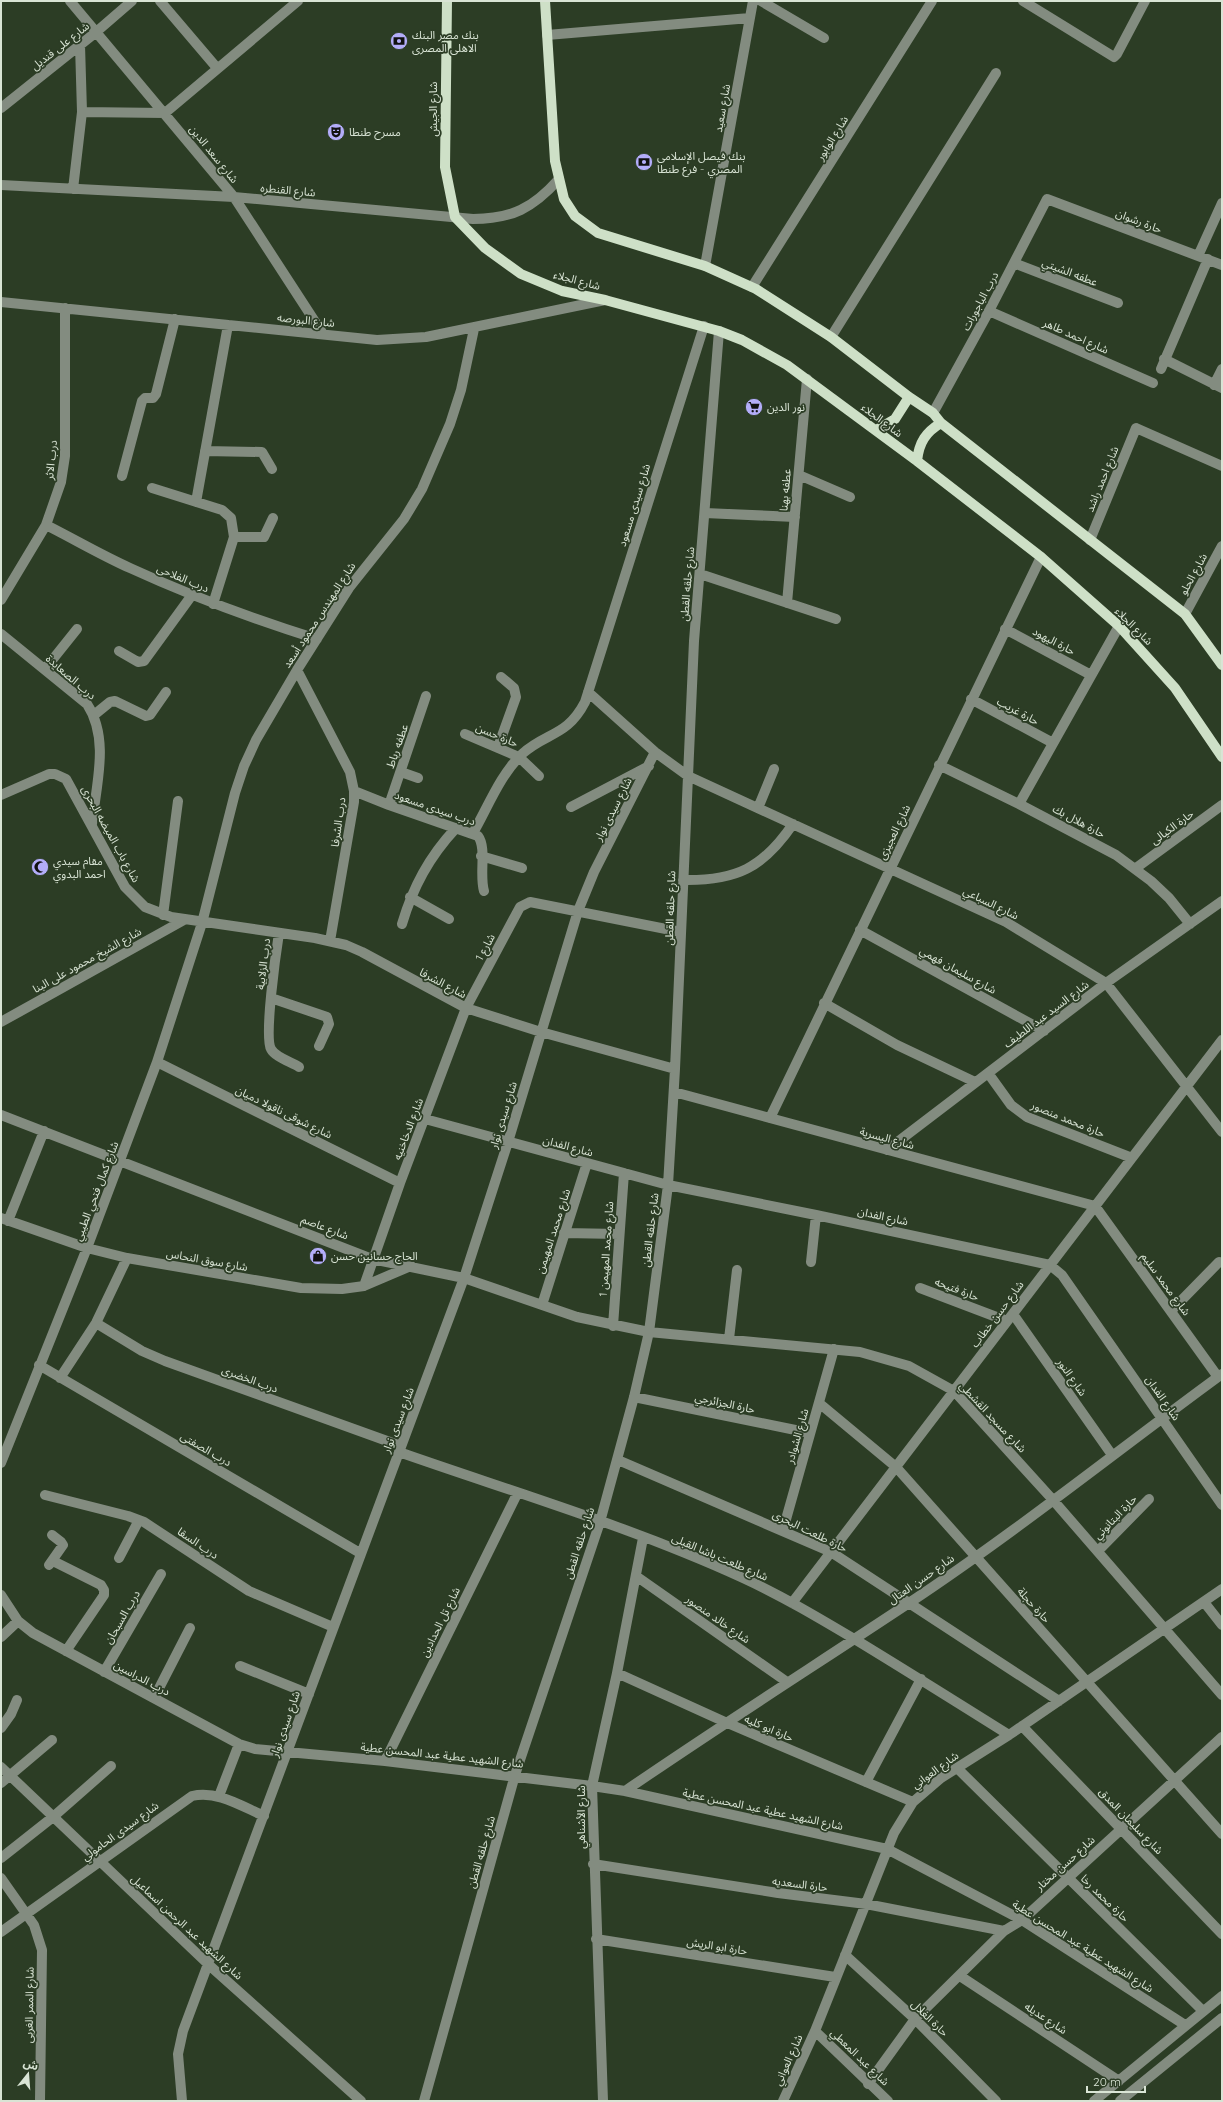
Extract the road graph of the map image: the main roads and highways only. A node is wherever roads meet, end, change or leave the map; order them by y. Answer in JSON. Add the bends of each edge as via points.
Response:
{"nodes":[{"id":1,"x":447,"y":1,"type":"edge"},
{"id":2,"x":545,"y":1,"type":"edge"},
{"id":3,"x":455,"y":217,"type":"joint"},
{"id":4,"x":909,"y":397,"type":"junction"},
{"id":5,"x":941,"y":423,"type":"junction"},
{"id":6,"x":876,"y":430,"type":"junction"},
{"id":7,"x":917,"y":461,"type":"junction"},
{"id":8,"x":1222,"y":665,"type":"edge"},
{"id":9,"x":1222,"y":757,"type":"edge"}],
"edges":[{"from":1,"to":3,"type":"main road","name":"شارع الجيش","via":[[445,167]]},
{"from":2,"to":4,"type":"main road","via":[[555,162],[564,199],[575,216],[598,233],[705,266],[752,288],[832,337]]},
{"from":3,"to":6,"type":"main road","name":"شارع الجلاء","via":[[485,248],[521,274],[562,291],[719,331],[765,352],[807,379]]},
{"from":4,"to":5,"type":"main road","via":[[933,413]]},
{"from":4,"to":6,"type":"main road","via":[[895,419]]},
{"from":5,"to":7,"type":"main road","via":[[923,438],[918,449]]},
{"from":5,"to":8,"type":"main road","via":[[1185,614]]},
{"from":6,"to":7,"type":"main road","name":"شارع الجلاء"},
{"from":7,"to":9,"type":"main road","name":"شارع الجلاء","via":[[1041,557],[1119,626],[1174,688]]}]}
